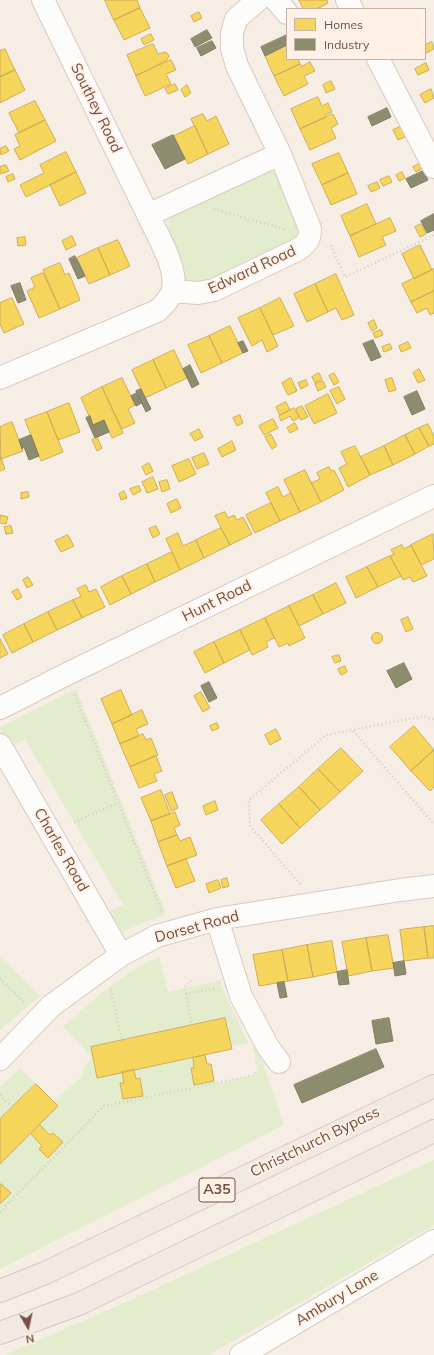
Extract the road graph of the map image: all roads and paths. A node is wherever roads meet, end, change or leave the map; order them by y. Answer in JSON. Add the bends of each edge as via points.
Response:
{"nodes":[{"id":1,"x":43,"y":0,"type":"edge"},
{"id":2,"x":258,"y":0,"type":"edge"},
{"id":3,"x":276,"y":0,"type":"edge"},
{"id":4,"x":286,"y":12,"type":"edge"},
{"id":5,"x":379,"y":60,"type":"edge"},
{"id":6,"x":280,"y":154,"type":"junction"},
{"id":7,"x":434,"y":167,"type":"edge"},
{"id":8,"x":182,"y":199,"type":"junction"},
{"id":9,"x":148,"y":215,"type":"junction"},
{"id":10,"x":434,"y":235,"type":"edge"},
{"id":11,"x":310,"y":238,"type":"junction"},
{"id":12,"x":173,"y":291,"type":"junction"},
{"id":13,"x":0,"y":378,"type":"edge"},
{"id":14,"x":434,"y":496,"type":"edge"},
{"id":15,"x":67,"y":674,"type":"junction"},
{"id":16,"x":0,"y":708,"type":"edge"},
{"id":17,"x":434,"y":720,"type":"edge"},
{"id":18,"x":352,"y":730,"type":"junction"},
{"id":19,"x":0,"y":745,"type":"edge"},
{"id":20,"x":118,"y":803,"type":"junction"},
{"id":21,"x":74,"y":822,"type":"dead end"},
{"id":22,"x":434,"y":824,"type":"edge"},
{"id":23,"x":434,"y":886,"type":"edge"},
{"id":24,"x":316,"y":903,"type":"junction"},
{"id":25,"x":217,"y":919,"type":"junction"},
{"id":26,"x":170,"y":933,"type":"junction"},
{"id":27,"x":113,"y":961,"type":"junction"},
{"id":28,"x":0,"y":979,"type":"edge"},
{"id":29,"x":192,"y":980,"type":"dead end"},
{"id":30,"x":222,"y":986,"type":"dead end"},
{"id":31,"x":186,"y":994,"type":"junction"},
{"id":32,"x":40,"y":1018,"type":"junction"},
{"id":33,"x":192,"y":1026,"type":"dead end"},
{"id":34,"x":122,"y":1040,"type":"dead end"},
{"id":35,"x":0,"y":1059,"type":"edge"},
{"id":36,"x":279,"y":1062,"type":"dead end"},
{"id":37,"x":256,"y":1063,"type":"dead end"},
{"id":38,"x":434,"y":1086,"type":"edge"},
{"id":39,"x":0,"y":1096,"type":"edge"},
{"id":40,"x":12,"y":1108,"type":"dead end"},
{"id":41,"x":434,"y":1131,"type":"edge"},
{"id":42,"x":0,"y":1212,"type":"edge"},
{"id":43,"x":434,"y":1241,"type":"edge"},
{"id":44,"x":0,"y":1291,"type":"edge"},
{"id":45,"x":0,"y":1333,"type":"edge"},
{"id":46,"x":241,"y":1355,"type":"edge"}],
"edges":[{"from":1,"to":9,"type":"street","name":"Southey Road"},
{"from":2,"to":6,"type":"street","name":"Edward Road","via":[[236,20],[232,33],[232,48],[237,66]]},
{"from":3,"to":4,"type":"street"},
{"from":5,"to":7,"type":"street"},
{"from":6,"to":8,"type":"street"},
{"from":6,"to":11,"type":"street","name":"Edward Road","via":[[305,214]]},
{"from":8,"to":9,"type":"street"},
{"from":8,"to":11,"type":"path"},
{"from":9,"to":12,"type":"street","via":[[170,260]]},
{"from":10,"to":11,"type":"path","via":[[345,277],[328,240]]},
{"from":11,"to":12,"type":"street","name":"Edward Road","via":[[308,243],[299,249],[214,290],[198,293]]},
{"from":12,"to":13,"type":"street","via":[[157,311]]},
{"from":14,"to":15,"type":"street","name":"Hunt Road"},
{"from":15,"to":16,"type":"street","name":"Hunt Road"},
{"from":15,"to":20,"type":"path"},
{"from":17,"to":18,"type":"path","via":[[424,716]]},
{"from":18,"to":22,"type":"path"},
{"from":18,"to":24,"type":"path","via":[[326,735],[249,800],[250,826]]},
{"from":19,"to":27,"type":"street","name":"Charles Road"},
{"from":20,"to":21,"type":"path"},
{"from":20,"to":26,"type":"path"},
{"from":23,"to":24,"type":"street","name":"Dorset Road"},
{"from":24,"to":25,"type":"street","name":"Dorset Road"},
{"from":25,"to":26,"type":"street","name":"Dorset Road"},
{"from":25,"to":36,"type":"street","via":[[241,996],[268,1047]]},
{"from":26,"to":27,"type":"street","name":"Dorset Road","via":[[157,936]]},
{"from":27,"to":32,"type":"street","name":"Dorset Road","via":[[51,1006]]},
{"from":27,"to":34,"type":"path"},
{"from":28,"to":32,"type":"path"},
{"from":29,"to":31,"type":"path","via":[[184,988]]},
{"from":30,"to":31,"type":"path"},
{"from":31,"to":33,"type":"path"},
{"from":32,"to":35,"type":"street","name":"Dorset Road"},
{"from":37,"to":42,"type":"path","via":[[255,1075],[104,1106]]},
{"from":38,"to":44,"type":"main road","name":"Christchurch Bypass","number":"A35","via":[[45,1273]]},
{"from":39,"to":40,"type":"path"},
{"from":41,"to":45,"type":"main road","via":[[79,1304]]},
{"from":43,"to":46,"type":"street","name":"Ambury Lane"}]}
